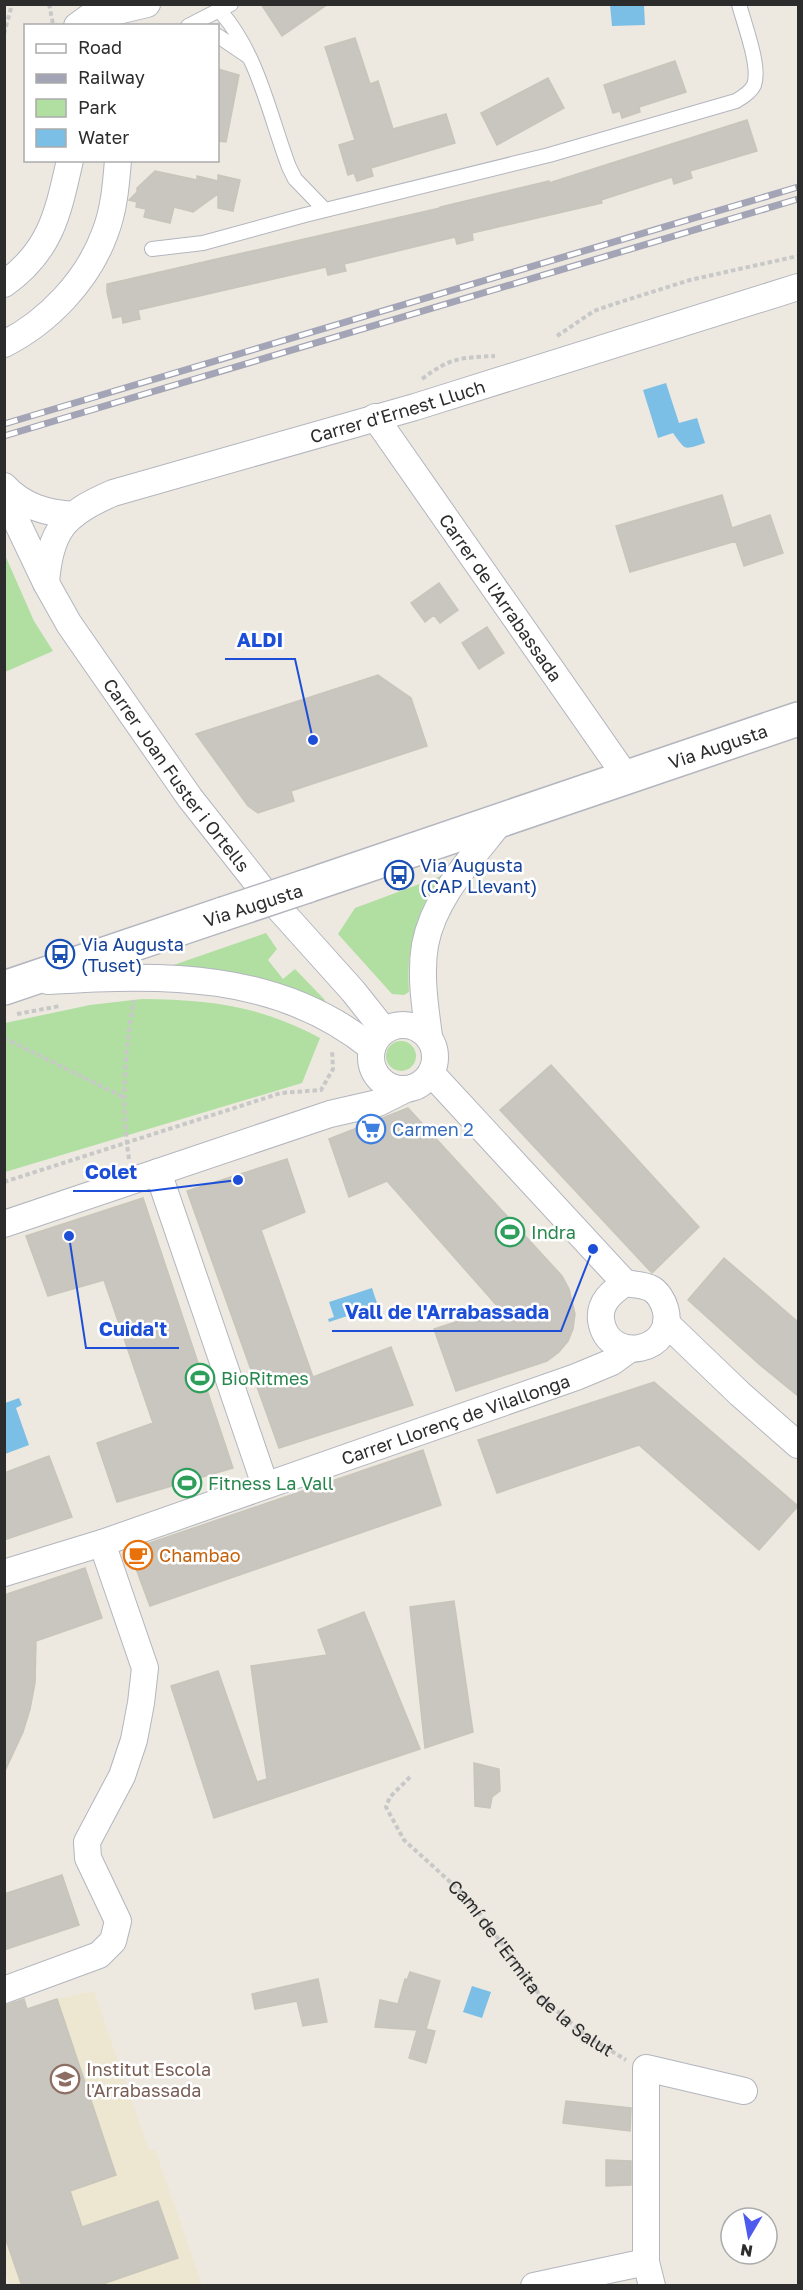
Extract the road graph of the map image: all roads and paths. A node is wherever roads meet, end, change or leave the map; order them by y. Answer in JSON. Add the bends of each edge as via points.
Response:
{"nodes":[{"id":1,"x":12,"y":4,"type":"edge"},
{"id":2,"x":49,"y":4,"type":"edge"},
{"id":3,"x":147,"y":4,"type":"edge"},
{"id":4,"x":739,"y":4,"type":"edge"},
{"id":5,"x":225,"y":8,"type":"edge"},
{"id":6,"x":84,"y":18,"type":"edge"},
{"id":7,"x":53,"y":24,"type":"edge"},
{"id":8,"x":198,"y":24,"type":"edge"},
{"id":9,"x":4,"y":34,"type":"edge"},
{"id":10,"x":219,"y":37,"type":"edge"},
{"id":11,"x":251,"y":58,"type":"junction"},
{"id":12,"x":70,"y":162,"type":"edge"},
{"id":13,"x":118,"y":162,"type":"edge"},
{"id":14,"x":325,"y":210,"type":"junction"},
{"id":15,"x":152,"y":249,"type":"dead end"},
{"id":16,"x":798,"y":256,"type":"edge"},
{"id":17,"x":4,"y":284,"type":"edge"},
{"id":18,"x":798,"y":287,"type":"edge"},
{"id":19,"x":555,"y":337,"type":"dead end"},
{"id":20,"x":4,"y":344,"type":"edge"},
{"id":21,"x":503,"y":353,"type":"dead end"},
{"id":22,"x":416,"y":383,"type":"dead end"},
{"id":23,"x":375,"y":417,"type":"junction"},
{"id":24,"x":4,"y":486,"type":"edge"},
{"id":25,"x":4,"y":495,"type":"edge"},
{"id":26,"x":74,"y":515,"type":"junction"},
{"id":27,"x":46,"y":583,"type":"junction"},
{"id":28,"x":798,"y":719,"type":"edge"},
{"id":29,"x":627,"y":778,"type":"junction"},
{"id":30,"x":501,"y":821,"type":"junction"},
{"id":31,"x":13,"y":996,"type":"edge"},
{"id":32,"x":123,"y":998,"type":"dead end"},
{"id":33,"x":65,"y":1005,"type":"dead end"},
{"id":34,"x":429,"y":1036,"type":"junction"},
{"id":35,"x":4,"y":1038,"type":"edge"},
{"id":36,"x":378,"y":1039,"type":"junction"},
{"id":37,"x":331,"y":1041,"type":"dead end"},
{"id":38,"x":431,"y":1073,"type":"junction"},
{"id":39,"x":376,"y":1075,"type":"junction"},
{"id":40,"x":406,"y":1089,"type":"junction"},
{"id":41,"x":125,"y":1098,"type":"junction"},
{"id":42,"x":330,"y":1114,"type":"junction"},
{"id":43,"x":126,"y":1142,"type":"junction"},
{"id":44,"x":158,"y":1172,"type":"junction"},
{"id":45,"x":132,"y":1181,"type":"junction"},
{"id":46,"x":4,"y":1182,"type":"edge"},
{"id":47,"x":4,"y":1224,"type":"edge"},
{"id":48,"x":625,"y":1283,"type":"junction"},
{"id":49,"x":666,"y":1323,"type":"junction"},
{"id":50,"x":630,"y":1349,"type":"junction"},
{"id":51,"x":798,"y":1444,"type":"edge"},
{"id":52,"x":265,"y":1485,"type":"junction"},
{"id":53,"x":102,"y":1543,"type":"junction"},
{"id":54,"x":4,"y":1573,"type":"edge"},
{"id":55,"x":410,"y":1777,"type":"dead end"},
{"id":56,"x":4,"y":1990,"type":"edge"},
{"id":57,"x":646,"y":2068,"type":"junction"},
{"id":58,"x":744,"y":2091,"type":"dead end"},
{"id":59,"x":649,"y":2274,"type":"edge"},
{"id":60,"x":534,"y":2286,"type":"edge"}],
"edges":[{"from":1,"to":9,"type":"path"},
{"from":2,"to":7,"type":"path"},
{"from":3,"to":6,"type":"street"},
{"from":4,"to":14,"type":"lane","via":[[756,72],[754,86],[736,101],[549,154]]},
{"from":5,"to":8,"type":"lane"},
{"from":5,"to":11,"type":"lane"},
{"from":10,"to":11,"type":"lane"},
{"from":11,"to":14,"type":"lane","via":[[289,167]]},
{"from":12,"to":17,"type":"street","via":[[58,213],[44,246]]},
{"from":13,"to":20,"type":"street","via":[[115,199],[91,264],[60,303],[27,333]]},
{"from":14,"to":15,"type":"lane","via":[[203,243]]},
{"from":16,"to":19,"type":"path","via":[[690,280],[617,303],[594,311]]},
{"from":18,"to":23,"type":"street","name":"Carrer d'Ernest Lluch"},
{"from":21,"to":22,"type":"path","via":[[449,361]]},
{"from":23,"to":26,"type":"street","name":"Carrer d'Ernest Lluch","via":[[113,493]]},
{"from":23,"to":29,"type":"street","name":"Carrer de l'Arrabassada"},
{"from":24,"to":26,"type":"street","via":[[39,510]]},
{"from":25,"to":27,"type":"street","name":"Carrer Joan Fuster i Ortells"},
{"from":26,"to":27,"type":"street","name":"Carrer d'Ernest Lluch","via":[[60,527],[48,556]]},
{"from":27,"to":36,"type":"street","name":"Carrer Joan Fuster i Ortells","via":[[73,630],[190,798],[265,893],[353,991]]},
{"from":28,"to":29,"type":"main road","name":"Via Augusta"},
{"from":29,"to":30,"type":"main road","name":"Via Augusta"},
{"from":30,"to":31,"type":"main road","name":"Via Augusta","bridge":true,"via":[[223,914]]},
{"from":30,"to":34,"type":"street","via":[[459,875],[429,928],[423,970]]},
{"from":31,"to":33,"type":"path"},
{"from":31,"to":36,"type":"street","via":[[100,978],[179,978],[232,984],[297,1003]]},
{"from":32,"to":41,"type":"path","via":[[135,996],[127,1038]]},
{"from":34,"to":36,"type":"street","via":[[403,1024]]},
{"from":34,"to":38,"type":"street","via":[[436,1058]]},
{"from":35,"to":41,"type":"path"},
{"from":36,"to":39,"type":"street","via":[[372,1066]]},
{"from":37,"to":43,"type":"path","via":[[333,1069],[321,1090],[281,1093]]},
{"from":38,"to":40,"type":"street","via":[[423,1083]]},
{"from":38,"to":48,"type":"street"},
{"from":39,"to":40,"type":"street","via":[[396,1089]]},
{"from":39,"to":42,"type":"street"},
{"from":40,"to":42,"type":"street","via":[[378,1103]]},
{"from":41,"to":43,"type":"path"},
{"from":42,"to":44,"type":"street"},
{"from":43,"to":45,"type":"path"},
{"from":43,"to":46,"type":"path"},
{"from":44,"to":45,"type":"street"},
{"from":44,"to":52,"type":"street"},
{"from":45,"to":47,"type":"street"},
{"from":48,"to":49,"type":"street","via":[[642,1285],[657,1293],[664,1302]]},
{"from":48,"to":50,"type":"street","via":[[609,1294],[601,1316],[603,1328],[614,1343]]},
{"from":49,"to":50,"type":"street","via":[[653,1343]]},
{"from":49,"to":51,"type":"street"},
{"from":50,"to":52,"type":"street","name":"Carrer Llorenç de Vilallonga","via":[[612,1362],[576,1377]]},
{"from":52,"to":53,"type":"street","name":"Carrer Llorenç de Vilallonga"},
{"from":53,"to":54,"type":"street","name":"Carrer Llorenç de Vilallonga"},
{"from":53,"to":56,"type":"street","via":[[145,1668],[134,1740],[122,1776],[87,1842],[88,1858],[118,1921],[113,1941],[99,1955]]},
{"from":55,"to":57,"type":"path","name":"Camí de l'Ermita de la Salut","via":[[390,1797],[386,1807],[404,1840],[468,1898],[542,1998],[584,2034],[617,2056]]},
{"from":57,"to":58,"type":"street"},
{"from":57,"to":59,"type":"street"},
{"from":59,"to":60,"type":"street"}]}
